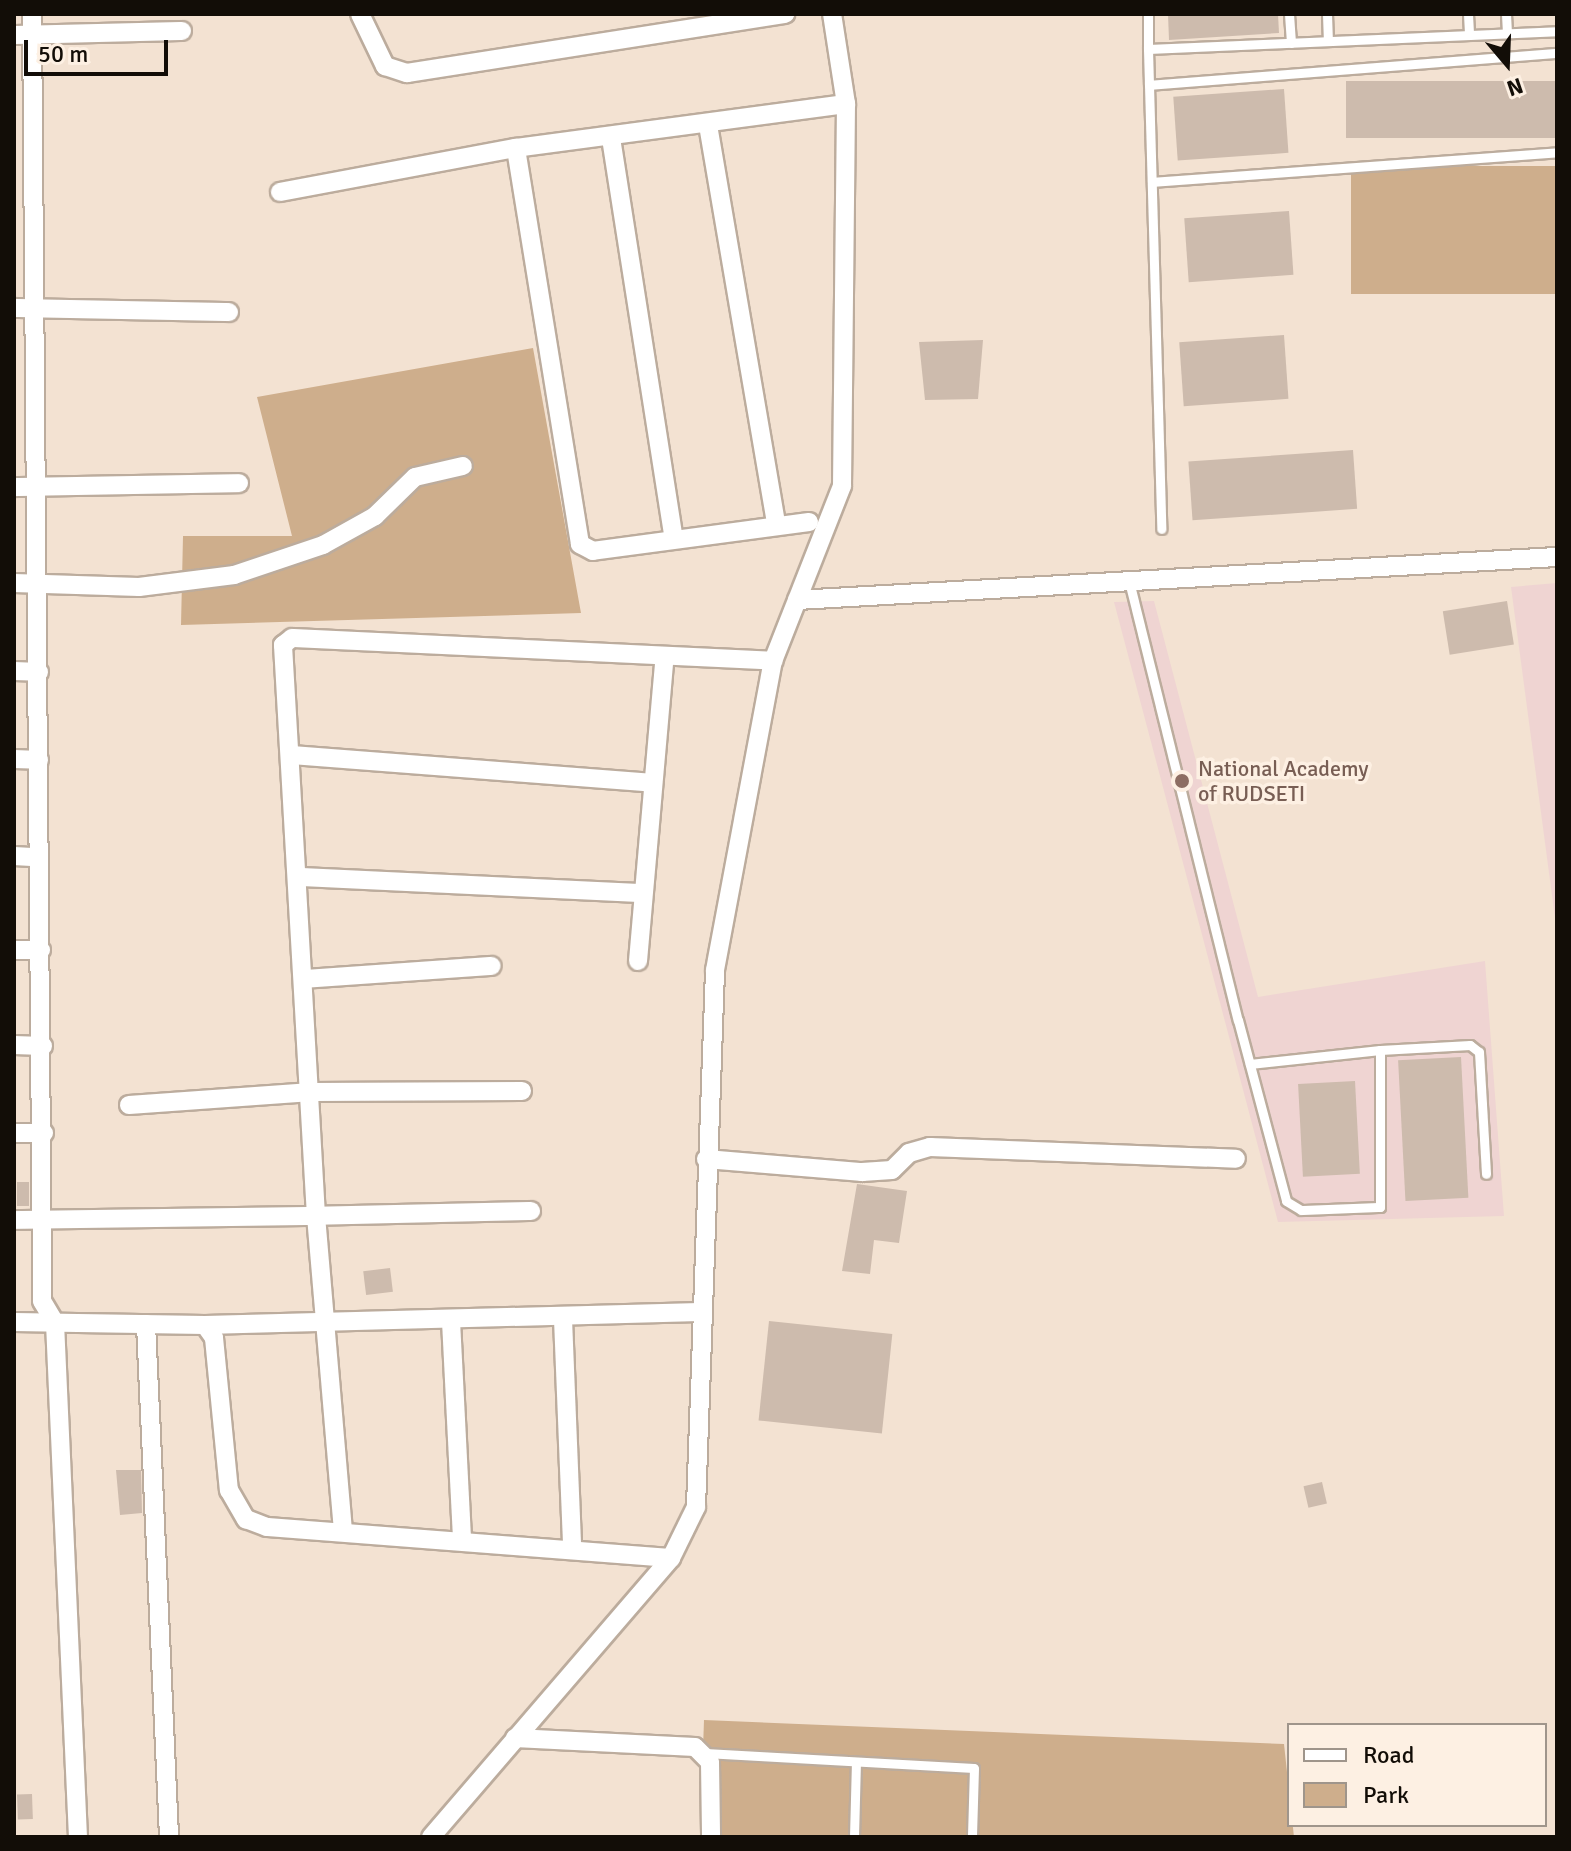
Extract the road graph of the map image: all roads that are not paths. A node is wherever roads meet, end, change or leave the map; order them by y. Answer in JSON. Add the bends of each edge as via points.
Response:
{"nodes":[{"id":1,"x":32,"y":14,"type":"edge"},
{"id":2,"x":360,"y":14,"type":"edge"},
{"id":3,"x":785,"y":14,"type":"edge"},
{"id":4,"x":832,"y":14,"type":"edge"},
{"id":5,"x":1148,"y":14,"type":"edge"},
{"id":6,"x":1289,"y":14,"type":"edge"},
{"id":7,"x":1327,"y":14,"type":"edge"},
{"id":8,"x":1468,"y":14,"type":"edge"},
{"id":9,"x":1506,"y":14,"type":"edge"},
{"id":10,"x":182,"y":31,"type":"dead end"},
{"id":11,"x":1557,"y":31,"type":"edge"},
{"id":12,"x":1507,"y":33,"type":"junction"},
{"id":13,"x":23,"y":35,"type":"edge"},
{"id":14,"x":1469,"y":35,"type":"junction"},
{"id":15,"x":1328,"y":41,"type":"junction"},
{"id":16,"x":1291,"y":43,"type":"junction"},
{"id":17,"x":1148,"y":49,"type":"junction"},
{"id":18,"x":1557,"y":53,"type":"edge"},
{"id":19,"x":1149,"y":85,"type":"junction"},
{"id":20,"x":846,"y":104,"type":"junction"},
{"id":21,"x":708,"y":125,"type":"junction"},
{"id":22,"x":611,"y":138,"type":"junction"},
{"id":23,"x":516,"y":148,"type":"junction"},
{"id":24,"x":1557,"y":152,"type":"edge"},
{"id":25,"x":1152,"y":182,"type":"junction"},
{"id":26,"x":280,"y":192,"type":"dead end"},
{"id":27,"x":22,"y":308,"type":"edge"},
{"id":28,"x":229,"y":312,"type":"dead end"},
{"id":29,"x":14,"y":387,"type":"edge"},
{"id":30,"x":34,"y":387,"type":"junction"},
{"id":31,"x":463,"y":466,"type":"dead end"},
{"id":32,"x":239,"y":483,"type":"dead end"},
{"id":33,"x":14,"y":487,"type":"edge"},
{"id":34,"x":37,"y":487,"type":"junction"},
{"id":35,"x":809,"y":522,"type":"dead end"},
{"id":36,"x":776,"y":524,"type":"junction"},
{"id":37,"x":1161,"y":529,"type":"dead end"},
{"id":38,"x":673,"y":536,"type":"junction"},
{"id":39,"x":1557,"y":557,"type":"edge"},
{"id":40,"x":1129,"y":581,"type":"junction"},
{"id":41,"x":14,"y":583,"type":"edge"},
{"id":42,"x":40,"y":584,"type":"junction"},
{"id":43,"x":797,"y":600,"type":"junction"},
{"id":44,"x":664,"y":661,"type":"junction"},
{"id":45,"x":773,"y":661,"type":"junction"},
{"id":46,"x":14,"y":671,"type":"edge"},
{"id":47,"x":39,"y":672,"type":"junction"},
{"id":48,"x":291,"y":755,"type":"junction"},
{"id":49,"x":14,"y":759,"type":"edge"},
{"id":50,"x":39,"y":760,"type":"junction"},
{"id":51,"x":651,"y":783,"type":"junction"},
{"id":52,"x":14,"y":856,"type":"edge"},
{"id":53,"x":36,"y":857,"type":"junction"},
{"id":54,"x":300,"y":877,"type":"junction"},
{"id":55,"x":641,"y":893,"type":"junction"},
{"id":56,"x":14,"y":950,"type":"edge"},
{"id":57,"x":41,"y":950,"type":"junction"},
{"id":58,"x":638,"y":961,"type":"dead end"},
{"id":59,"x":492,"y":966,"type":"dead end"},
{"id":60,"x":304,"y":979,"type":"junction"},
{"id":61,"x":14,"y":1045,"type":"edge"},
{"id":62,"x":43,"y":1046,"type":"junction"},
{"id":63,"x":1380,"y":1050,"type":"junction"},
{"id":64,"x":1250,"y":1064,"type":"junction"},
{"id":65,"x":522,"y":1091,"type":"dead end"},
{"id":66,"x":312,"y":1092,"type":"junction"},
{"id":67,"x":129,"y":1105,"type":"dead end"},
{"id":68,"x":14,"y":1133,"type":"edge"},
{"id":69,"x":44,"y":1133,"type":"junction"},
{"id":70,"x":706,"y":1159,"type":"junction"},
{"id":71,"x":1236,"y":1159,"type":"dead end"},
{"id":72,"x":1486,"y":1174,"type":"dead end"},
{"id":73,"x":531,"y":1211,"type":"dead end"},
{"id":74,"x":316,"y":1216,"type":"junction"},
{"id":75,"x":14,"y":1220,"type":"edge"},
{"id":76,"x":43,"y":1220,"type":"junction"},
{"id":77,"x":700,"y":1312,"type":"junction"},
{"id":78,"x":563,"y":1319,"type":"junction"},
{"id":79,"x":451,"y":1321,"type":"junction"},
{"id":80,"x":14,"y":1322,"type":"edge"},
{"id":81,"x":55,"y":1323,"type":"junction"},
{"id":82,"x":325,"y":1323,"type":"junction"},
{"id":83,"x":146,"y":1324,"type":"junction"},
{"id":84,"x":205,"y":1325,"type":"junction"},
{"id":85,"x":343,"y":1532,"type":"junction"},
{"id":86,"x":462,"y":1539,"type":"junction"},
{"id":87,"x":572,"y":1546,"type":"junction"},
{"id":88,"x":671,"y":1558,"type":"junction"},
{"id":89,"x":515,"y":1738,"type":"junction"},
{"id":90,"x":705,"y":1753,"type":"junction"},
{"id":91,"x":856,"y":1762,"type":"junction"},
{"id":92,"x":78,"y":1837,"type":"edge"},
{"id":93,"x":169,"y":1837,"type":"edge"},
{"id":94,"x":431,"y":1837,"type":"edge"},
{"id":95,"x":711,"y":1837,"type":"edge"},
{"id":96,"x":854,"y":1837,"type":"edge"},
{"id":97,"x":972,"y":1837,"type":"edge"}],
"edges":[{"from":1,"to":13,"type":"street"},
{"from":2,"to":3,"type":"street","via":[[385,66],[407,73]]},
{"from":4,"to":20,"type":"street"},
{"from":5,"to":17,"type":"lane"},
{"from":6,"to":16,"type":"lane"},
{"from":7,"to":15,"type":"lane"},
{"from":8,"to":14,"type":"lane"},
{"from":9,"to":12,"type":"lane"},
{"from":10,"to":13,"type":"street"},
{"from":11,"to":12,"type":"lane"},
{"from":12,"to":14,"type":"lane"},
{"from":13,"to":27,"type":"street"},
{"from":14,"to":15,"type":"lane"},
{"from":15,"to":16,"type":"lane"},
{"from":16,"to":17,"type":"lane"},
{"from":17,"to":19,"type":"lane"},
{"from":18,"to":19,"type":"lane"},
{"from":19,"to":25,"type":"lane"},
{"from":20,"to":21,"type":"street"},
{"from":20,"to":43,"type":"street","via":[[842,486]]},
{"from":21,"to":22,"type":"street"},
{"from":21,"to":36,"type":"street"},
{"from":22,"to":23,"type":"street"},
{"from":22,"to":38,"type":"street"},
{"from":23,"to":26,"type":"street"},
{"from":23,"to":38,"type":"street","via":[[580,544],[593,551]]},
{"from":24,"to":25,"type":"lane"},
{"from":25,"to":37,"type":"lane"},
{"from":27,"to":28,"type":"street"},
{"from":27,"to":30,"type":"street"},
{"from":29,"to":30,"type":"street"},
{"from":30,"to":34,"type":"street"},
{"from":31,"to":42,"type":"street","via":[[415,477],[375,516],[323,545],[234,575],[139,587]]},
{"from":32,"to":34,"type":"street"},
{"from":33,"to":34,"type":"street"},
{"from":34,"to":42,"type":"street"},
{"from":35,"to":36,"type":"street"},
{"from":36,"to":38,"type":"street"},
{"from":39,"to":40,"type":"street"},
{"from":40,"to":43,"type":"street"},
{"from":40,"to":64,"type":"lane"},
{"from":41,"to":42,"type":"street"},
{"from":42,"to":47,"type":"street"},
{"from":43,"to":45,"type":"street"},
{"from":44,"to":45,"type":"street"},
{"from":44,"to":48,"type":"street","via":[[292,638],[283,645]]},
{"from":44,"to":51,"type":"street"},
{"from":45,"to":70,"type":"street","via":[[715,970]]},
{"from":46,"to":47,"type":"street"},
{"from":47,"to":50,"type":"street"},
{"from":48,"to":51,"type":"street"},
{"from":48,"to":54,"type":"street"},
{"from":49,"to":50,"type":"street"},
{"from":50,"to":53,"type":"street"},
{"from":51,"to":55,"type":"street"},
{"from":52,"to":53,"type":"street"},
{"from":53,"to":57,"type":"street"},
{"from":54,"to":55,"type":"street"},
{"from":54,"to":60,"type":"street"},
{"from":55,"to":58,"type":"street"},
{"from":56,"to":57,"type":"street"},
{"from":57,"to":62,"type":"street"},
{"from":59,"to":60,"type":"street"},
{"from":60,"to":66,"type":"street"},
{"from":61,"to":62,"type":"street"},
{"from":62,"to":69,"type":"street"},
{"from":63,"to":64,"type":"lane"},
{"from":63,"to":64,"type":"lane","via":[[1380,1207],[1301,1210],[1286,1201]]},
{"from":63,"to":72,"type":"lane","via":[[1470,1045],[1479,1052]]},
{"from":65,"to":66,"type":"street"},
{"from":66,"to":67,"type":"street"},
{"from":66,"to":74,"type":"street"},
{"from":68,"to":69,"type":"street"},
{"from":69,"to":76,"type":"street"},
{"from":70,"to":71,"type":"street","via":[[862,1172],[892,1170],[909,1153],[930,1147]]},
{"from":70,"to":77,"type":"street"},
{"from":73,"to":74,"type":"street"},
{"from":74,"to":76,"type":"street"},
{"from":74,"to":82,"type":"street"},
{"from":75,"to":76,"type":"street"},
{"from":76,"to":81,"type":"street","via":[[42,1301]]},
{"from":77,"to":78,"type":"street"},
{"from":77,"to":88,"type":"street","via":[[696,1507]]},
{"from":78,"to":79,"type":"street"},
{"from":78,"to":87,"type":"street"},
{"from":79,"to":82,"type":"street"},
{"from":79,"to":86,"type":"street"},
{"from":80,"to":81,"type":"street"},
{"from":81,"to":83,"type":"street"},
{"from":81,"to":92,"type":"street"},
{"from":82,"to":84,"type":"street"},
{"from":82,"to":85,"type":"street"},
{"from":83,"to":84,"type":"street"},
{"from":83,"to":93,"type":"street"},
{"from":84,"to":85,"type":"street","via":[[214,1338],[235,1507],[267,1527]]},
{"from":85,"to":86,"type":"street"},
{"from":86,"to":87,"type":"street"},
{"from":87,"to":88,"type":"street"},
{"from":88,"to":89,"type":"street"},
{"from":89,"to":90,"type":"street"},
{"from":89,"to":94,"type":"street"},
{"from":90,"to":91,"type":"lane"},
{"from":90,"to":95,"type":"street","via":[[713,1776]]},
{"from":91,"to":96,"type":"lane"},
{"from":91,"to":97,"type":"lane","via":[[974,1768]]}]}
